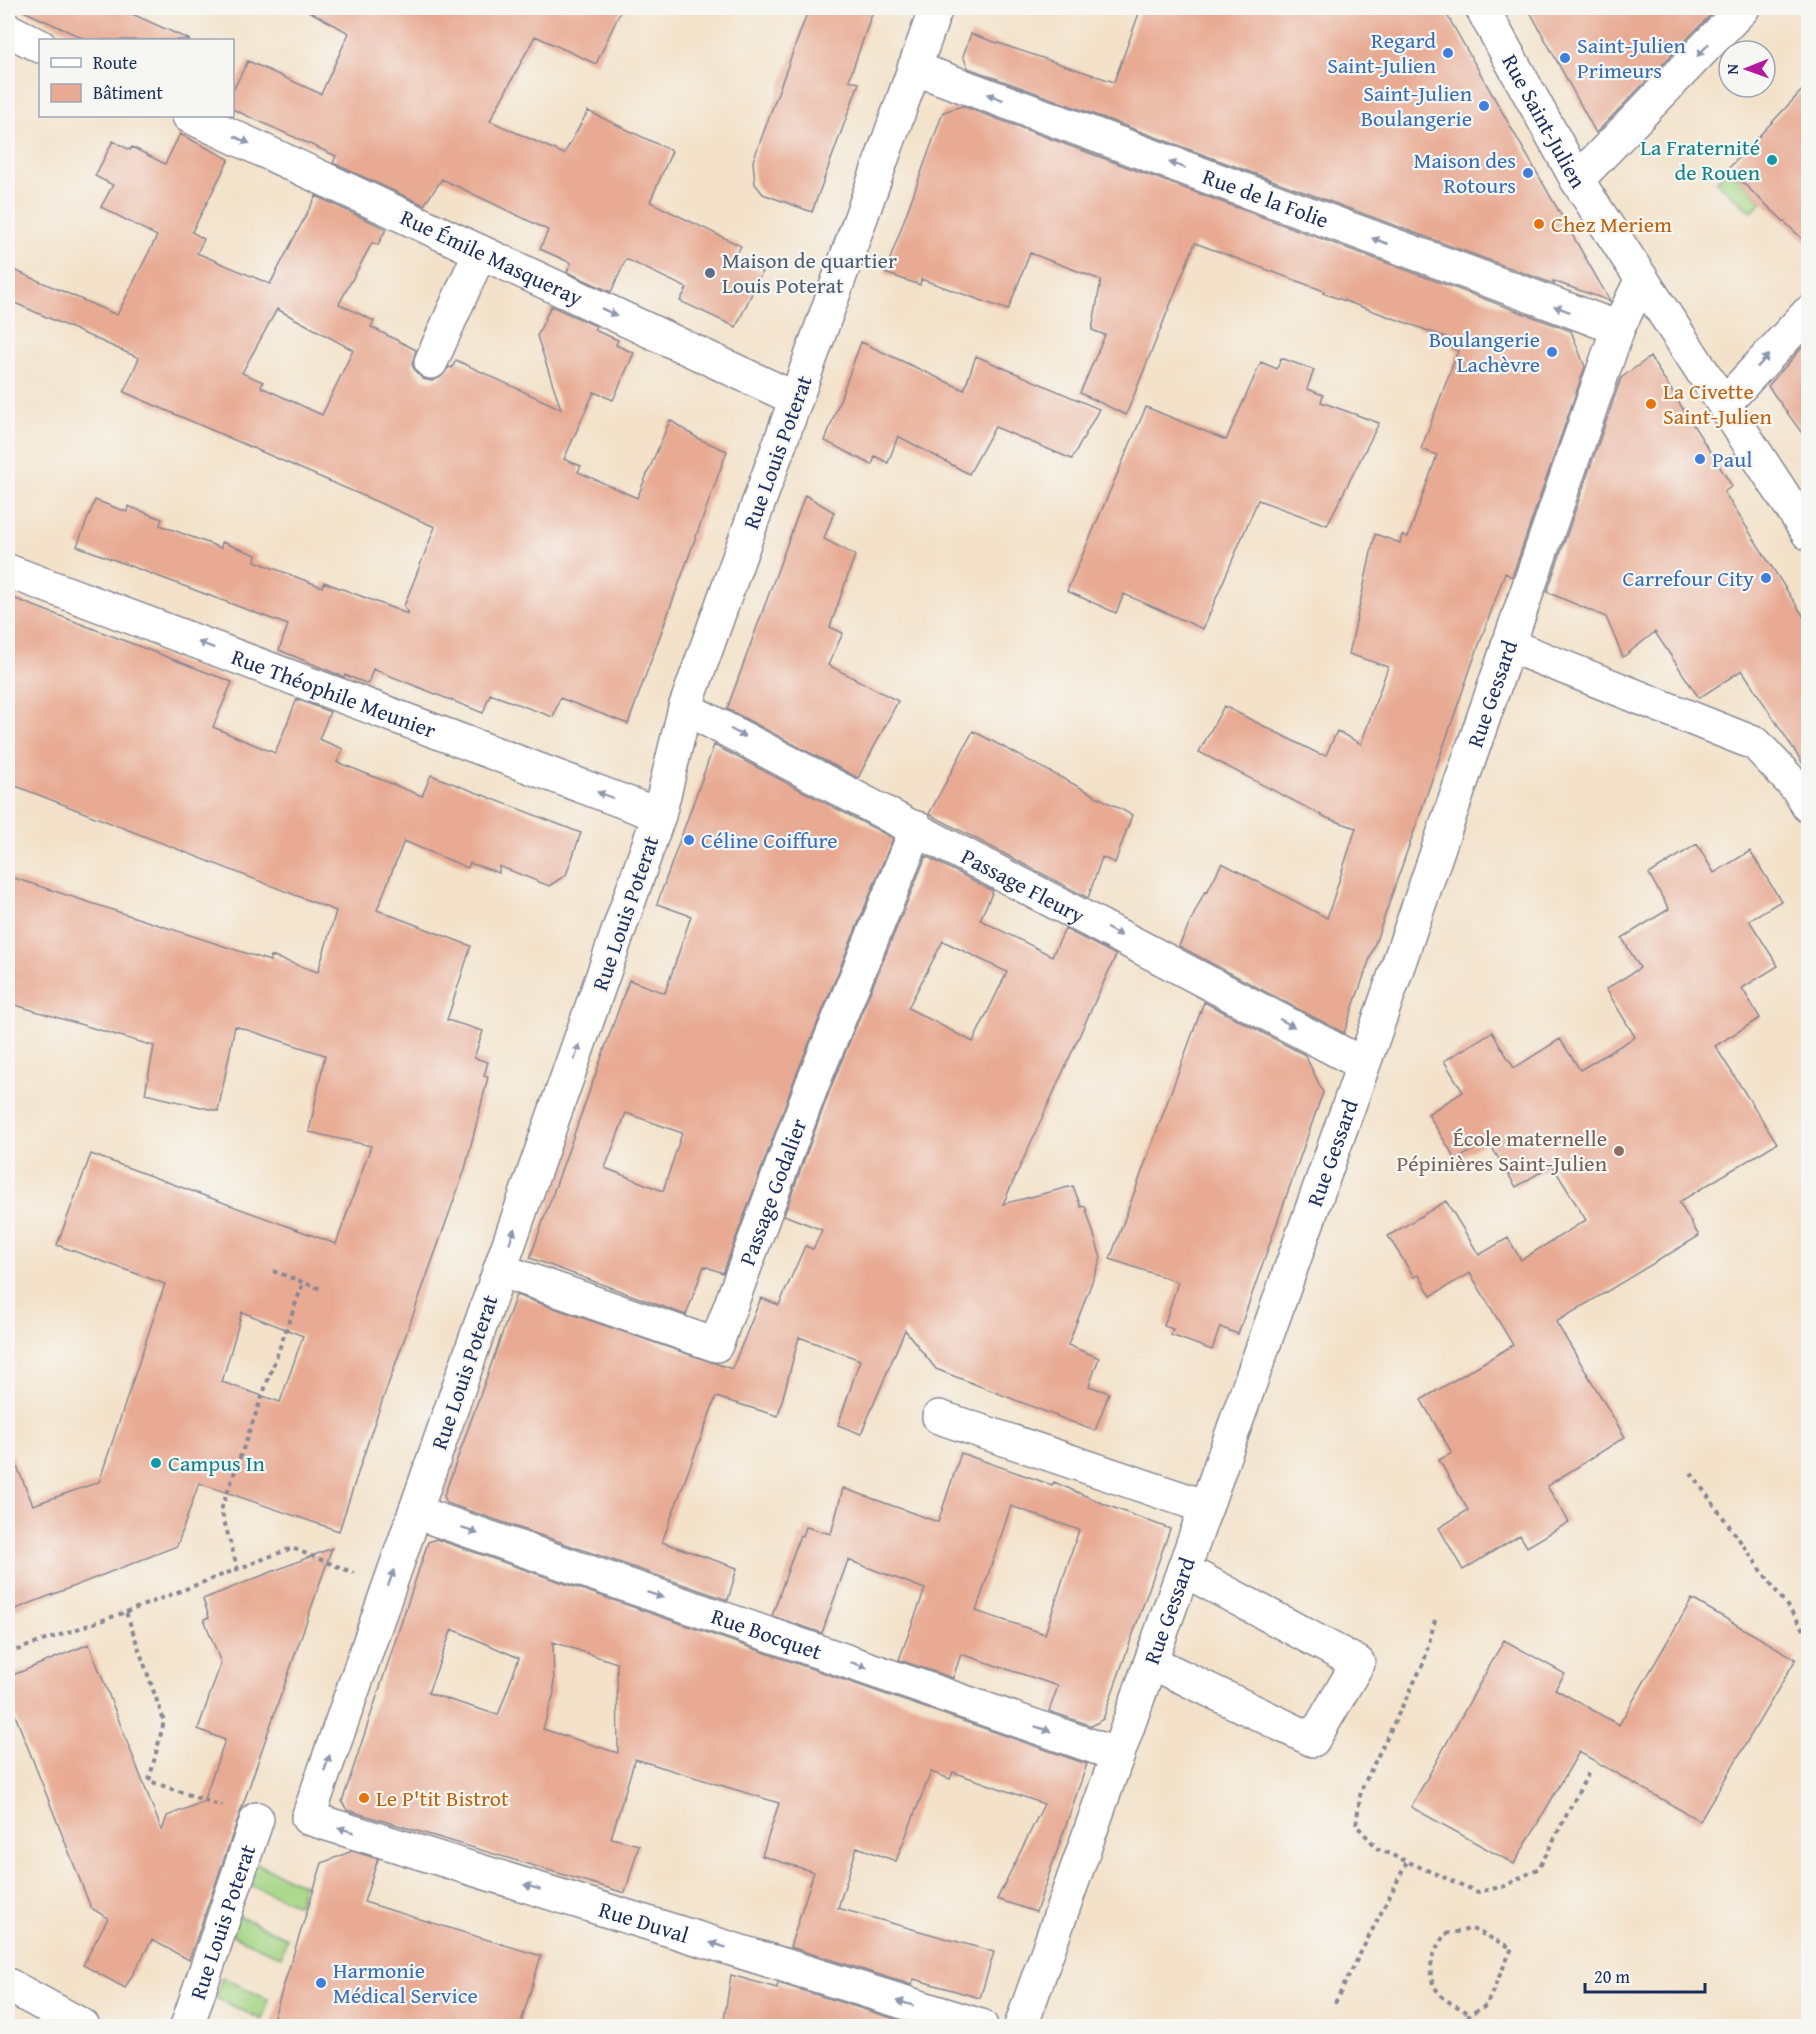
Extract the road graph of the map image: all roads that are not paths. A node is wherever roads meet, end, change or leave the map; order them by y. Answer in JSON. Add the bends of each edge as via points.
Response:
{"nodes":[{"id":1,"x":936,"y":8,"type":"edge"},
{"id":2,"x":1482,"y":8,"type":"edge"},
{"id":3,"x":1743,"y":8,"type":"edge"},
{"id":4,"x":8,"y":30,"type":"edge"},
{"id":5,"x":39,"y":46,"type":"edge"},
{"id":6,"x":914,"y":68,"type":"junction"},
{"id":7,"x":191,"y":117,"type":"edge"},
{"id":8,"x":1577,"y":180,"type":"junction"},
{"id":9,"x":480,"y":252,"type":"junction"},
{"id":10,"x":1642,"y":279,"type":"junction"},
{"id":11,"x":1809,"y":313,"type":"edge"},
{"id":12,"x":1618,"y":328,"type":"junction"},
{"id":13,"x":431,"y":362,"type":"dead end"},
{"id":14,"x":796,"y":399,"type":"junction"},
{"id":15,"x":1724,"y":404,"type":"junction"},
{"id":16,"x":1809,"y":533,"type":"edge"},
{"id":17,"x":8,"y":571,"type":"edge"},
{"id":18,"x":1508,"y":645,"type":"junction"},
{"id":19,"x":685,"y":708,"type":"junction"},
{"id":20,"x":1809,"y":806,"type":"edge"},
{"id":21,"x":660,"y":816,"type":"junction"},
{"id":22,"x":917,"y":828,"type":"junction"},
{"id":23,"x":1363,"y":1064,"type":"junction"},
{"id":24,"x":500,"y":1270,"type":"junction"},
{"id":25,"x":939,"y":1418,"type":"dead end"},
{"id":26,"x":1206,"y":1507,"type":"junction"},
{"id":27,"x":415,"y":1512,"type":"junction"},
{"id":28,"x":1184,"y":1570,"type":"junction"},
{"id":29,"x":1151,"y":1662,"type":"junction"},
{"id":30,"x":1118,"y":1755,"type":"junction"},
{"id":31,"x":308,"y":1818,"type":"joint"},
{"id":32,"x":257,"y":1819,"type":"road end"},
{"id":33,"x":8,"y":1984,"type":"edge"},
{"id":34,"x":83,"y":2026,"type":"edge"},
{"id":35,"x":188,"y":2026,"type":"edge"},
{"id":36,"x":981,"y":2026,"type":"edge"},
{"id":37,"x":1021,"y":2026,"type":"edge"}],
"edges":[{"from":1,"to":6,"type":"street","name":"Rue Louis Poterat"},
{"from":2,"to":8,"type":"street","name":"Rue Saint-Julien"},
{"from":3,"to":8,"type":"street","one_way":true},
{"from":4,"to":5,"type":"street"},
{"from":12,"to":6,"type":"street","name":"Rue de la Folie","one_way":true},
{"from":6,"to":14,"type":"street","name":"Rue Louis Poterat"},
{"from":7,"to":9,"type":"street","name":"Rue Émile Masqueray","one_way":true},
{"from":8,"to":10,"type":"street","name":"Rue Saint-Julien"},
{"from":9,"to":13,"type":"street"},
{"from":9,"to":14,"type":"street","name":"Rue Émile Masqueray","one_way":true},
{"from":10,"to":12,"type":"street","name":"Rue Gessard"},
{"from":10,"to":15,"type":"street","name":"Rue Saint-Julien"},
{"from":15,"to":11,"type":"street","one_way":true},
{"from":12,"to":18,"type":"street","name":"Rue Gessard"},
{"from":14,"to":19,"type":"street","name":"Rue Louis Poterat"},
{"from":15,"to":16,"type":"street","name":"Rue Saint-Julien"},
{"from":21,"to":17,"type":"street","name":"Rue Théophile Meunier","one_way":true},
{"from":18,"to":20,"type":"street","via":[[1756,744]]},
{"from":18,"to":23,"type":"street","name":"Rue Gessard"},
{"from":19,"to":21,"type":"street","name":"Rue Louis Poterat"},
{"from":19,"to":22,"type":"street","name":"Passage Fleury","one_way":true},
{"from":24,"to":21,"type":"street","name":"Rue Louis Poterat","one_way":true},
{"from":22,"to":23,"type":"street","name":"Passage Fleury","one_way":true},
{"from":22,"to":24,"type":"street","name":"Passage Godalier","via":[[812,1085],[716,1345]]},
{"from":23,"to":26,"type":"street","name":"Rue Gessard"},
{"from":24,"to":27,"type":"street","name":"Rue Louis Poterat"},
{"from":25,"to":26,"type":"street"},
{"from":26,"to":28,"type":"street","name":"Rue Gessard"},
{"from":27,"to":30,"type":"street","name":"Rue Bocquet","one_way":true},
{"from":31,"to":27,"type":"street","name":"Rue Louis Poterat","one_way":true},
{"from":28,"to":29,"type":"street","name":"Rue Gessard"},
{"from":28,"to":29,"type":"street","via":[[1358,1663],[1313,1740]]},
{"from":29,"to":30,"type":"street","name":"Rue Gessard"},
{"from":30,"to":37,"type":"street","name":"Rue Gessard"},
{"from":36,"to":31,"type":"street","name":"Rue Duval","one_way":true},
{"from":32,"to":35,"type":"street","name":"Rue Louis Poterat"},
{"from":33,"to":34,"type":"street"}]}
